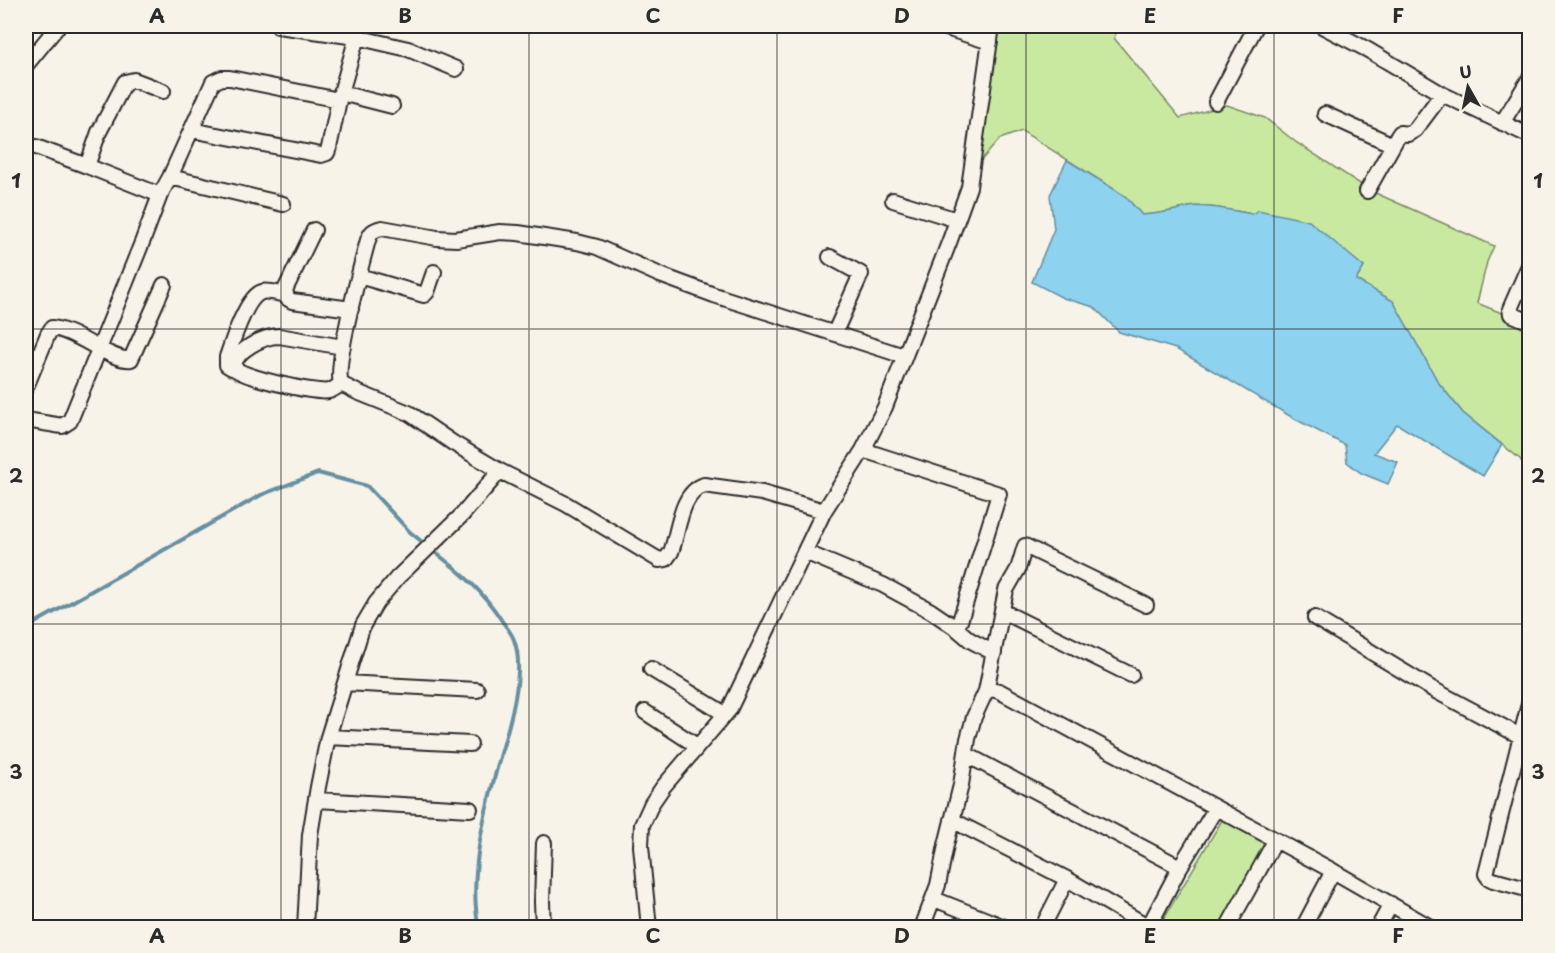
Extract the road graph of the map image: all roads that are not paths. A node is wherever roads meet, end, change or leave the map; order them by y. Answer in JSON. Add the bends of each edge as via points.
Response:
{"nodes":[{"id":1,"x":58,"y":26,"type":"edge"},
{"id":2,"x":278,"y":26,"type":"edge"},
{"id":3,"x":940,"y":26,"type":"edge"},
{"id":4,"x":992,"y":26,"type":"edge"},
{"id":5,"x":1256,"y":26,"type":"edge"},
{"id":6,"x":1322,"y":26,"type":"edge"},
{"id":7,"x":358,"y":31,"type":"edge"},
{"id":8,"x":990,"y":42,"type":"junction"},
{"id":9,"x":26,"y":65,"type":"edge"},
{"id":10,"x":456,"y":69,"type":"dead end"},
{"id":11,"x":1530,"y":78,"type":"edge"},
{"id":12,"x":163,"y":91,"type":"dead end"},
{"id":13,"x":1442,"y":94,"type":"junction"},
{"id":14,"x":340,"y":97,"type":"junction"},
{"id":15,"x":1216,"y":102,"type":"dead end"},
{"id":16,"x":392,"y":106,"type":"dead end"},
{"id":17,"x":1324,"y":114,"type":"dead end"},
{"id":18,"x":1502,"y":123,"type":"junction"},
{"id":19,"x":191,"y":130,"type":"junction"},
{"id":20,"x":1530,"y":136,"type":"edge"},
{"id":21,"x":1393,"y":145,"type":"junction"},
{"id":22,"x":36,"y":147,"type":"dead end"},
{"id":23,"x":87,"y":166,"type":"junction"},
{"id":24,"x":170,"y":177,"type":"junction"},
{"id":25,"x":1367,"y":191,"type":"dead end"},
{"id":26,"x":160,"y":195,"type":"junction"},
{"id":27,"x":893,"y":201,"type":"dead end"},
{"id":28,"x":283,"y":204,"type":"dead end"},
{"id":29,"x":957,"y":220,"type":"junction"},
{"id":30,"x":314,"y":230,"type":"dead end"},
{"id":31,"x":830,"y":257,"type":"dead end"},
{"id":32,"x":1530,"y":263,"type":"edge"},
{"id":33,"x":434,"y":272,"type":"dead end"},
{"id":34,"x":359,"y":276,"type":"junction"},
{"id":35,"x":164,"y":285,"type":"dead end"},
{"id":36,"x":286,"y":296,"type":"junction"},
{"id":37,"x":351,"y":309,"type":"junction"},
{"id":38,"x":1530,"y":322,"type":"edge"},
{"id":39,"x":835,"y":332,"type":"junction"},
{"id":40,"x":343,"y":347,"type":"junction"},
{"id":41,"x":100,"y":348,"type":"junction"},
{"id":42,"x":904,"y":356,"type":"junction"},
{"id":43,"x":234,"y":368,"type":"junction"},
{"id":44,"x":341,"y":384,"type":"junction"},
{"id":45,"x":26,"y":387,"type":"edge"},
{"id":46,"x":26,"y":420,"type":"edge"},
{"id":47,"x":863,"y":450,"type":"junction"},
{"id":48,"x":500,"y":471,"type":"junction"},
{"id":49,"x":824,"y":511,"type":"junction"},
{"id":50,"x":805,"y":552,"type":"junction"},
{"id":51,"x":1146,"y":605,"type":"dead end"},
{"id":52,"x":1002,"y":611,"type":"junction"},
{"id":53,"x":1315,"y":618,"type":"dead end"},
{"id":54,"x":956,"y":628,"type":"junction"},
{"id":55,"x":994,"y":653,"type":"junction"},
{"id":56,"x":651,"y":669,"type":"dead end"},
{"id":57,"x":1131,"y":675,"type":"dead end"},
{"id":58,"x":345,"y":683,"type":"junction"},
{"id":59,"x":477,"y":690,"type":"dead end"},
{"id":60,"x":986,"y":691,"type":"junction"},
{"id":61,"x":1530,"y":700,"type":"edge"},
{"id":62,"x":645,"y":712,"type":"dead end"},
{"id":63,"x":725,"y":714,"type":"junction"},
{"id":64,"x":1520,"y":736,"type":"junction"},
{"id":65,"x":328,"y":737,"type":"junction"},
{"id":66,"x":470,"y":744,"type":"dead end"},
{"id":67,"x":697,"y":746,"type":"junction"},
{"id":68,"x":967,"y":754,"type":"junction"},
{"id":69,"x":317,"y":800,"type":"junction"},
{"id":70,"x":1216,"y":808,"type":"junction"},
{"id":71,"x":470,"y":809,"type":"dead end"},
{"id":72,"x":952,"y":820,"type":"junction"},
{"id":73,"x":1275,"y":841,"type":"junction"},
{"id":74,"x":544,"y":843,"type":"dead end"},
{"id":75,"x":1180,"y":867,"type":"junction"},
{"id":76,"x":1333,"y":871,"type":"junction"},
{"id":77,"x":1067,"y":879,"type":"junction"},
{"id":78,"x":1530,"y":890,"type":"edge"},
{"id":79,"x":934,"y":899,"type":"junction"},
{"id":80,"x":1391,"y":904,"type":"junction"},
{"id":81,"x":305,"y":927,"type":"edge"},
{"id":82,"x":543,"y":927,"type":"edge"},
{"id":83,"x":649,"y":927,"type":"edge"},
{"id":84,"x":922,"y":927,"type":"edge"},
{"id":85,"x":1007,"y":927,"type":"edge"},
{"id":86,"x":1042,"y":927,"type":"edge"},
{"id":87,"x":1149,"y":927,"type":"edge"},
{"id":88,"x":1227,"y":927,"type":"edge"},
{"id":89,"x":1303,"y":927,"type":"edge"},
{"id":90,"x":1378,"y":927,"type":"edge"},
{"id":91,"x":1432,"y":927,"type":"edge"}],
"edges":[{"from":1,"to":9,"type":"street"},
{"from":2,"to":7,"type":"street"},
{"from":3,"to":8,"type":"street"},
{"from":4,"to":8,"type":"street"},
{"from":5,"to":15,"type":"street"},
{"from":6,"to":13,"type":"street"},
{"from":7,"to":10,"type":"street"},
{"from":7,"to":14,"type":"street"},
{"from":8,"to":29,"type":"street","via":[[969,187]]},
{"from":11,"to":18,"type":"street"},
{"from":12,"to":23,"type":"street","via":[[134,80],[124,82]]},
{"from":13,"to":18,"type":"street"},
{"from":13,"to":21,"type":"street","via":[[1420,126],[1410,134],[1400,134]]},
{"from":14,"to":16,"type":"street"},
{"from":14,"to":19,"type":"street","via":[[222,78],[213,82]]},
{"from":14,"to":19,"type":"street","via":[[329,148],[321,155]]},
{"from":17,"to":21,"type":"street"},
{"from":18,"to":20,"type":"street"},
{"from":19,"to":24,"type":"street"},
{"from":21,"to":25,"type":"street"},
{"from":22,"to":23,"type":"street"},
{"from":23,"to":26,"type":"street"},
{"from":24,"to":26,"type":"street"},
{"from":24,"to":28,"type":"street"},
{"from":26,"to":41,"type":"street"},
{"from":27,"to":29,"type":"street"},
{"from":29,"to":42,"type":"street"},
{"from":30,"to":36,"type":"street","via":[[285,290]]},
{"from":31,"to":39,"type":"street","via":[[861,274]]},
{"from":32,"to":38,"type":"street","via":[[1510,309],[1511,314]]},
{"from":33,"to":34,"type":"street","via":[[424,295]]},
{"from":34,"to":37,"type":"street"},
{"from":34,"to":39,"type":"street","via":[[368,240],[375,229],[456,239],[518,233],[597,247],[714,295]]},
{"from":35,"to":41,"type":"street","via":[[131,359]]},
{"from":36,"to":37,"type":"street","via":[[292,301]]},
{"from":36,"to":43,"type":"street","via":[[264,291],[250,303],[227,357],[228,366]]},
{"from":37,"to":40,"type":"street"},
{"from":39,"to":42,"type":"street"},
{"from":40,"to":43,"type":"street","via":[[269,336],[235,359]]},
{"from":40,"to":44,"type":"street"},
{"from":41,"to":45,"type":"street","via":[[52,328]]},
{"from":41,"to":46,"type":"street","via":[[70,422],[62,426]]},
{"from":42,"to":47,"type":"street"},
{"from":43,"to":44,"type":"street","via":[[244,375],[324,392]]},
{"from":44,"to":48,"type":"street","via":[[409,413]]},
{"from":47,"to":49,"type":"street"},
{"from":47,"to":54,"type":"street","via":[[999,494]]},
{"from":48,"to":49,"type":"street","via":[[566,504],[659,560],[666,559],[671,552],[687,500],[697,487],[762,493]]},
{"from":48,"to":58,"type":"street","via":[[376,603],[363,625]]},
{"from":49,"to":50,"type":"street"},
{"from":50,"to":54,"type":"street","via":[[883,585]]},
{"from":50,"to":63,"type":"street"},
{"from":51,"to":52,"type":"street","via":[[1025,546],[1006,590]]},
{"from":52,"to":55,"type":"street"},
{"from":52,"to":57,"type":"street"},
{"from":53,"to":64,"type":"street","via":[[1434,690]]},
{"from":54,"to":55,"type":"street"},
{"from":55,"to":60,"type":"street"},
{"from":56,"to":63,"type":"street"},
{"from":58,"to":59,"type":"street"},
{"from":58,"to":65,"type":"street"},
{"from":60,"to":68,"type":"street","via":[[974,717]]},
{"from":60,"to":70,"type":"street","via":[[999,691]]},
{"from":61,"to":64,"type":"street"},
{"from":62,"to":67,"type":"street"},
{"from":63,"to":67,"type":"street"},
{"from":64,"to":78,"type":"street","via":[[1486,874],[1493,880]]},
{"from":65,"to":66,"type":"street"},
{"from":65,"to":69,"type":"street"},
{"from":67,"to":83,"type":"street","via":[[663,787],[642,825]]},
{"from":68,"to":72,"type":"street"},
{"from":68,"to":75,"type":"street"},
{"from":69,"to":71,"type":"street"},
{"from":69,"to":81,"type":"street","via":[[310,835]]},
{"from":70,"to":73,"type":"street"},
{"from":70,"to":75,"type":"street"},
{"from":72,"to":77,"type":"street"},
{"from":72,"to":79,"type":"street"},
{"from":73,"to":76,"type":"street"},
{"from":73,"to":88,"type":"street"},
{"from":74,"to":82,"type":"street"},
{"from":75,"to":87,"type":"street"},
{"from":76,"to":80,"type":"street"},
{"from":76,"to":89,"type":"street"},
{"from":77,"to":86,"type":"street"},
{"from":77,"to":87,"type":"street"},
{"from":79,"to":84,"type":"street"},
{"from":79,"to":85,"type":"street"},
{"from":80,"to":90,"type":"street"},
{"from":80,"to":91,"type":"street"}]}
